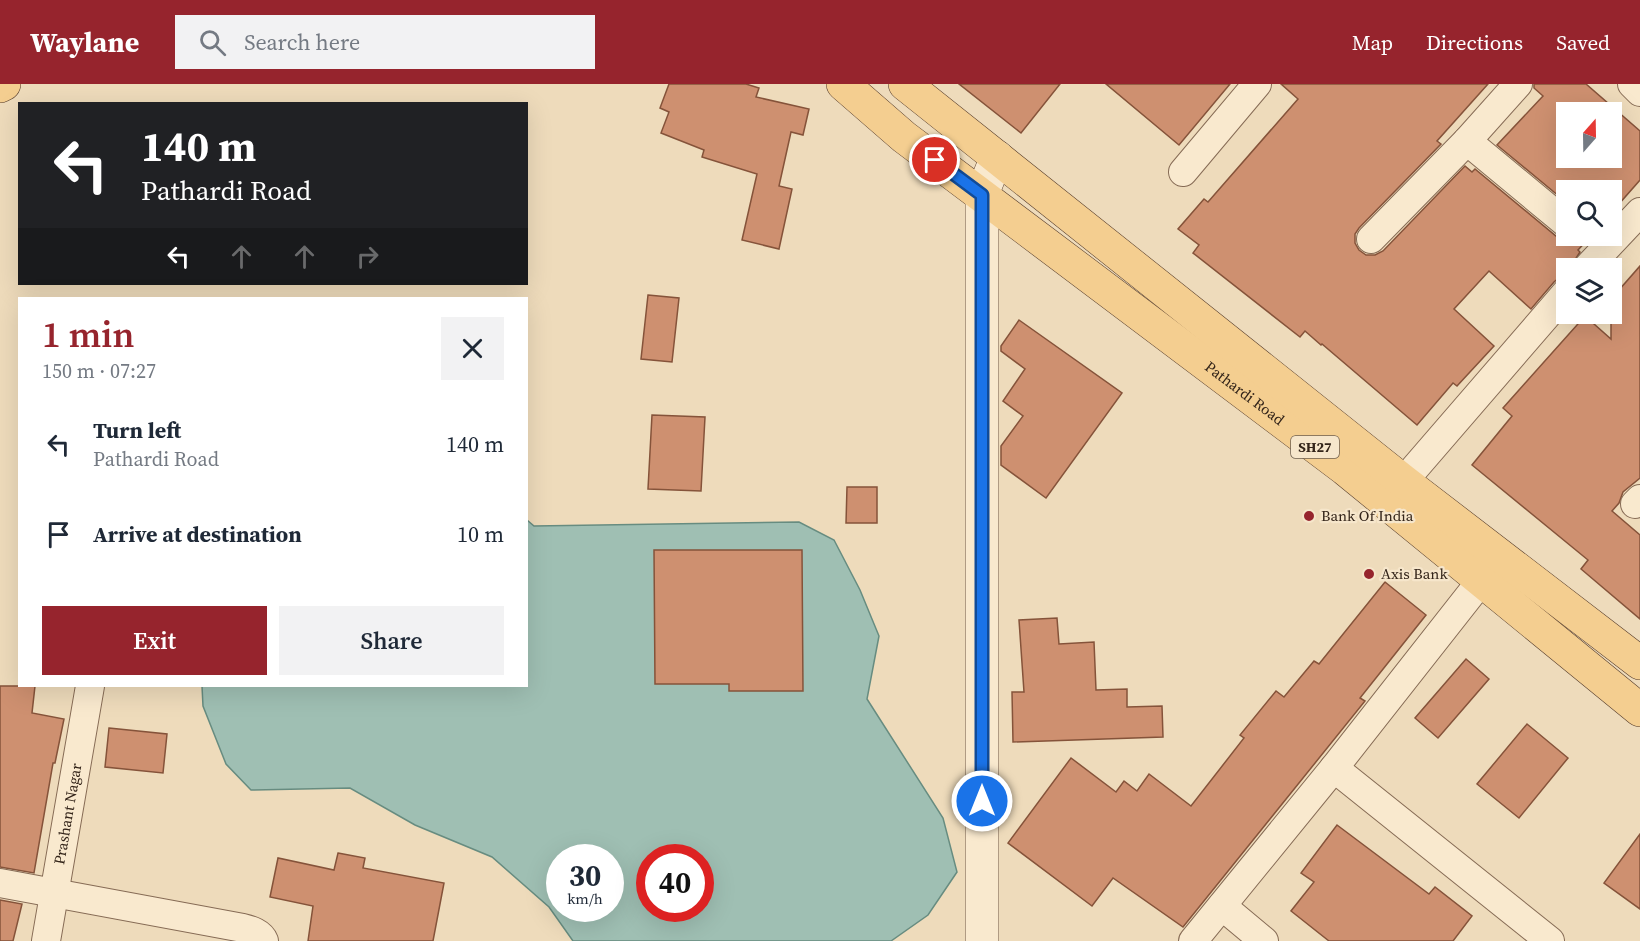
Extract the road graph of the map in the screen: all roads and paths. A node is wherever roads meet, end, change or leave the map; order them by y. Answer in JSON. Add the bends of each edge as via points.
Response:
{"nodes":[{"id":1,"x":843,"y":84,"type":"edge"},
{"id":2,"x":905,"y":84,"type":"edge"},
{"id":3,"x":1257,"y":84,"type":"edge"},
{"id":4,"x":1518,"y":84,"type":"edge"},
{"id":5,"x":1632,"y":84,"type":"edge"},
{"id":6,"x":1640,"y":92,"type":"edge"},
{"id":7,"x":1467,"y":141,"type":"junction"},
{"id":8,"x":997,"y":157,"type":"junction"},
{"id":9,"x":1183,"y":172,"type":"dead end"},
{"id":10,"x":982,"y":195,"type":"junction"},
{"id":11,"x":1640,"y":212,"type":"edge"},
{"id":12,"x":1556,"y":216,"type":"edge"},
{"id":13,"x":1371,"y":239,"type":"dead end"},
{"id":14,"x":1590,"y":252,"type":"edge"},
{"id":15,"x":1556,"y":305,"type":"edge"},
{"id":16,"x":1394,"y":492,"type":"junction"},
{"id":17,"x":1481,"y":581,"type":"junction"},
{"id":18,"x":1640,"y":663,"type":"edge"},
{"id":19,"x":90,"y":687,"type":"edge"},
{"id":20,"x":1640,"y":710,"type":"edge"},
{"id":21,"x":1334,"y":768,"type":"junction"},
{"id":22,"x":0,"y":883,"type":"edge"},
{"id":23,"x":54,"y":892,"type":"junction"},
{"id":24,"x":1222,"y":906,"type":"junction"},
{"id":25,"x":46,"y":941,"type":"edge"},
{"id":26,"x":264,"y":941,"type":"edge"},
{"id":27,"x":982,"y":941,"type":"edge"},
{"id":28,"x":1193,"y":941,"type":"edge"},
{"id":29,"x":1264,"y":941,"type":"edge"},
{"id":30,"x":1550,"y":941,"type":"edge"}],
"edges":[{"from":1,"to":10,"type":"main road","name":"Pathardi Road","number":"SH27"},
{"from":2,"to":8,"type":"main road"},
{"from":3,"to":9,"type":"street"},
{"from":4,"to":7,"type":"street"},
{"from":5,"to":6,"type":"street"},
{"from":7,"to":12,"type":"street"},
{"from":7,"to":13,"type":"street"},
{"from":8,"to":10,"type":"street"},
{"from":8,"to":16,"type":"main road"},
{"from":10,"to":16,"type":"main road","name":"Pathardi Road","number":"SH27"},
{"from":10,"to":27,"type":"street"},
{"from":11,"to":14,"type":"street"},
{"from":15,"to":16,"type":"street"},
{"from":16,"to":17,"type":"main road","name":"Pathardi Road","number":"SH27"},
{"from":16,"to":18,"type":"main road"},
{"from":17,"to":20,"type":"main road","name":"Pathardi Road","number":"SH27"},
{"from":17,"to":21,"type":"street"},
{"from":19,"to":23,"type":"street","name":"Prashant Nagar"},
{"from":21,"to":24,"type":"street"},
{"from":21,"to":30,"type":"street"},
{"from":22,"to":23,"type":"street"},
{"from":23,"to":25,"type":"street","name":"Prashant Nagar"},
{"from":23,"to":26,"type":"street","via":[[243,928]]},
{"from":24,"to":28,"type":"street"},
{"from":24,"to":29,"type":"street"}]}
